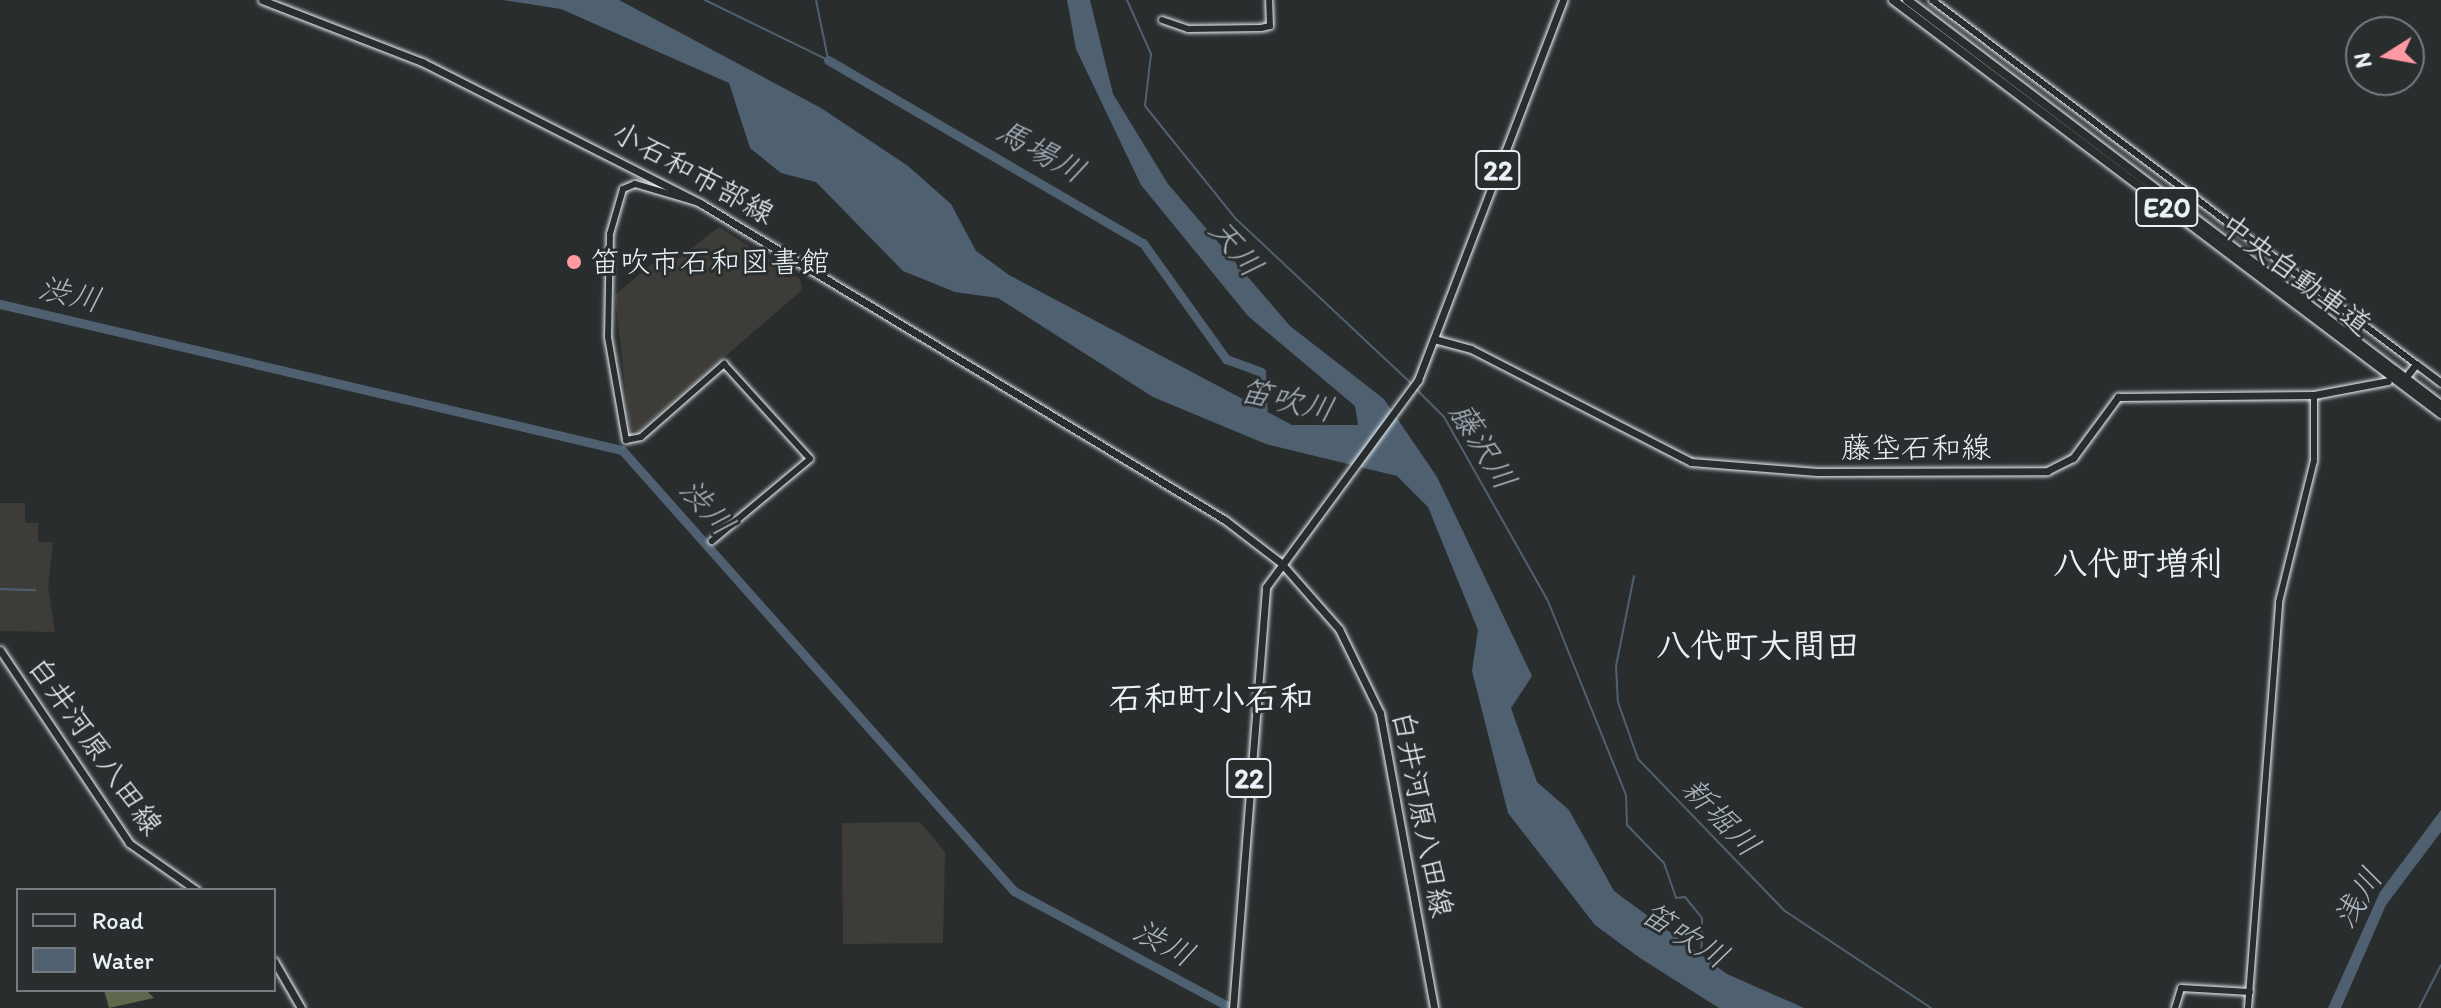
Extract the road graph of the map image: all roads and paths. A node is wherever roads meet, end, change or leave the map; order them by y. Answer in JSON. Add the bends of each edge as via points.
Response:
{"nodes":[{"id":1,"x":262,"y":0,"type":"edge"},
{"id":2,"x":1269,"y":0,"type":"edge"},
{"id":3,"x":1563,"y":0,"type":"edge"},
{"id":4,"x":1893,"y":0,"type":"edge"},
{"id":5,"x":1907,"y":0,"type":"edge"},
{"id":6,"x":1932,"y":0,"type":"edge"},
{"id":7,"x":1162,"y":20,"type":"dead end"},
{"id":8,"x":700,"y":203,"type":"junction"},
{"id":9,"x":1434,"y":339,"type":"junction"},
{"id":10,"x":2416,"y":364,"type":"junction"},
{"id":11,"x":2409,"y":373,"type":"dead end"},
{"id":12,"x":2388,"y":381,"type":"dead end"},
{"id":13,"x":2441,"y":383,"type":"edge"},
{"id":14,"x":2314,"y":395,"type":"junction"},
{"id":15,"x":2441,"y":405,"type":"edge"},
{"id":16,"x":2441,"y":414,"type":"edge"},
{"id":17,"x":712,"y":541,"type":"dead end"},
{"id":18,"x":1283,"y":560,"type":"junction"},
{"id":19,"x":0,"y":650,"type":"edge"},
{"id":20,"x":193,"y":888,"type":"edge"},
{"id":21,"x":276,"y":964,"type":"edge"},
{"id":22,"x":2250,"y":992,"type":"junction"},
{"id":23,"x":301,"y":1008,"type":"edge"},
{"id":24,"x":1233,"y":1008,"type":"edge"},
{"id":25,"x":1434,"y":1008,"type":"edge"},
{"id":26,"x":2175,"y":1008,"type":"edge"},
{"id":27,"x":2248,"y":1008,"type":"edge"}],
"edges":[{"from":1,"to":8,"type":"main road","name":"小石和市部線","via":[[422,62]]},
{"from":2,"to":7,"type":"street","via":[[1270,26],[1261,28],[1188,29]]},
{"from":3,"to":9,"type":"main road","number":"22"},
{"from":4,"to":16,"type":"highway","name":"中央自動車道","number":"E20"},
{"from":5,"to":15,"type":"highway","name":"中央自動車道","number":"E20"},
{"from":6,"to":10,"type":"street"},
{"from":8,"to":17,"type":"street","via":[[635,184],[623,189],[610,234],[608,337],[626,440],[641,437],[724,364],[810,459]]},
{"from":8,"to":18,"type":"main road","name":"小石和市部線"},
{"from":9,"to":14,"type":"main road","name":"藤垈石和線","via":[[1471,349],[1691,462],[1758,468],[2047,471],[2073,458],[2118,397]]},
{"from":9,"to":18,"type":"main road","number":"22","via":[[1406,398]]},
{"from":10,"to":11,"type":"main road"},
{"from":10,"to":13,"type":"main road"},
{"from":12,"to":14,"type":"main road","name":"藤垈石和線"},
{"from":14,"to":22,"type":"street","via":[[2314,461],[2279,602]]},
{"from":18,"to":24,"type":"main road","number":"22","via":[[1263,607]]},
{"from":18,"to":25,"type":"main road","name":"白井河原八田線","via":[[1339,629],[1375,699]]},
{"from":19,"to":20,"type":"main road","name":"白井河原八田線","via":[[129,843]]},
{"from":21,"to":23,"type":"main road"},
{"from":22,"to":26,"type":"street","via":[[2181,988]]},
{"from":22,"to":27,"type":"street"}]}
